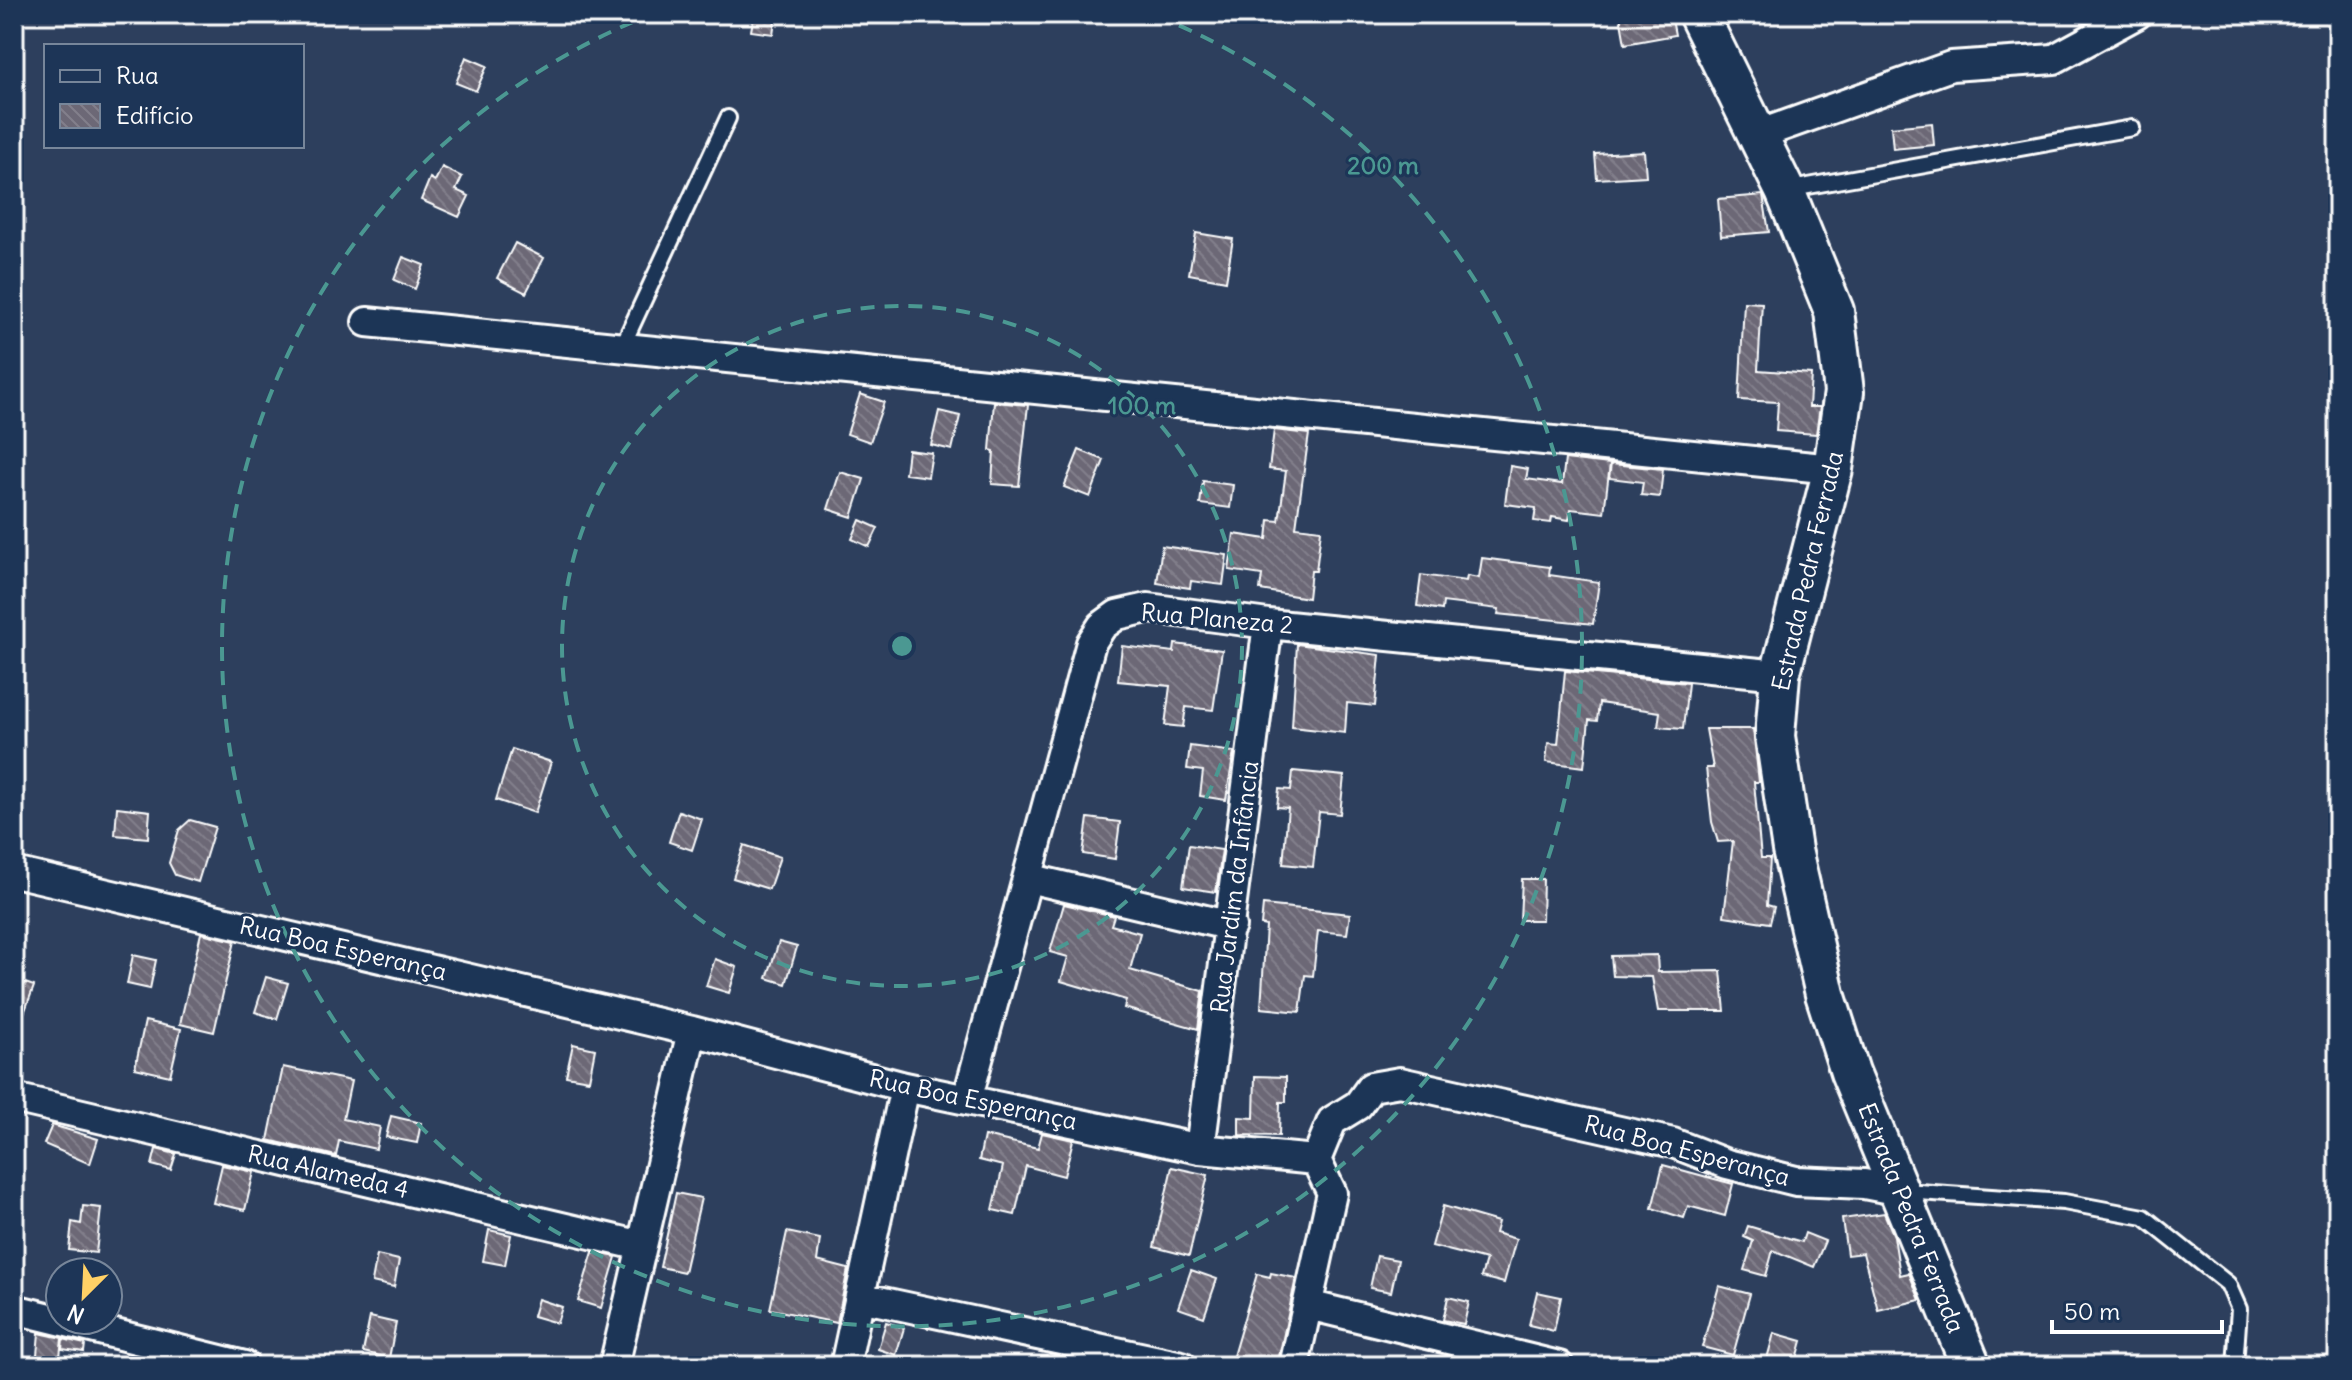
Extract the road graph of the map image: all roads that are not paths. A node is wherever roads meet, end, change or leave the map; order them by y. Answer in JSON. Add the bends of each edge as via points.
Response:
{"nodes":[{"id":1,"x":1698,"y":14,"type":"edge"},
{"id":2,"x":2137,"y":14,"type":"edge"},
{"id":3,"x":728,"y":118,"type":"dead end"},
{"id":4,"x":2132,"y":128,"type":"dead end"},
{"id":5,"x":1755,"y":136,"type":"junction"},
{"id":6,"x":1785,"y":191,"type":"junction"},
{"id":7,"x":367,"y":322,"type":"dead end"},
{"id":8,"x":622,"y":347,"type":"junction"},
{"id":9,"x":1833,"y":469,"type":"junction"},
{"id":10,"x":1268,"y":624,"type":"junction"},
{"id":11,"x":1780,"y":675,"type":"junction"},
{"id":12,"x":14,"y":872,"type":"edge"},
{"id":13,"x":1028,"y":878,"type":"junction"},
{"id":14,"x":1231,"y":926,"type":"junction"},
{"id":15,"x":692,"y":1031,"type":"junction"},
{"id":16,"x":905,"y":1087,"type":"junction"},
{"id":17,"x":14,"y":1098,"type":"edge"},
{"id":18,"x":967,"y":1100,"type":"junction"},
{"id":19,"x":1200,"y":1149,"type":"junction"},
{"id":20,"x":1316,"y":1160,"type":"junction"},
{"id":21,"x":1900,"y":1191,"type":"junction"},
{"id":22,"x":642,"y":1246,"type":"junction"},
{"id":23,"x":860,"y":1297,"type":"junction"},
{"id":24,"x":1308,"y":1305,"type":"junction"},
{"id":25,"x":14,"y":1309,"type":"edge"},
{"id":26,"x":245,"y":1366,"type":"edge"},
{"id":27,"x":614,"y":1366,"type":"edge"},
{"id":28,"x":845,"y":1366,"type":"edge"},
{"id":29,"x":1182,"y":1366,"type":"edge"},
{"id":30,"x":1294,"y":1366,"type":"edge"},
{"id":31,"x":1559,"y":1366,"type":"edge"},
{"id":32,"x":1971,"y":1366,"type":"edge"},
{"id":33,"x":2235,"y":1366,"type":"edge"}],
"edges":[{"from":1,"to":5,"type":"street","name":"Estrada Pedra Ferrada"},
{"from":2,"to":5,"type":"street","via":[[2054,59],[1951,66]]},
{"from":3,"to":8,"type":"lane"},
{"from":4,"to":6,"type":"lane"},
{"from":5,"to":6,"type":"street","name":"Estrada Pedra Ferrada"},
{"from":6,"to":9,"type":"street","name":"Estrada Pedra Ferrada","via":[[1834,311],[1844,392]]},
{"from":7,"to":8,"type":"street"},
{"from":8,"to":9,"type":"street"},
{"from":9,"to":11,"type":"street","name":"Estrada Pedra Ferrada"},
{"from":10,"to":11,"type":"street","name":"Rua Planeza 2"},
{"from":10,"to":13,"type":"street","name":"Rua Planeza 2","via":[[1148,608],[1117,615],[1102,626],[1091,643]]},
{"from":10,"to":14,"type":"street","name":"Rua Jardim da Infância"},
{"from":11,"to":21,"type":"street","name":"Estrada Pedra Ferrada","via":[[1775,736],[1792,850],[1818,965],[1850,1072]]},
{"from":12,"to":15,"type":"street","name":"Rua Boa Esperança"},
{"from":13,"to":14,"type":"street"},
{"from":13,"to":18,"type":"street","name":"Rua Planeza 2"},
{"from":14,"to":19,"type":"street","name":"Rua Jardim da Infância"},
{"from":15,"to":16,"type":"street","name":"Rua Boa Esperança"},
{"from":15,"to":22,"type":"street"},
{"from":16,"to":18,"type":"street","name":"Rua Boa Esperança"},
{"from":16,"to":23,"type":"street"},
{"from":17,"to":22,"type":"street","name":"Rua Alameda 4"},
{"from":18,"to":19,"type":"street","name":"Rua Boa Esperança"},
{"from":19,"to":20,"type":"street","name":"Rua Boa Esperança"},
{"from":20,"to":21,"type":"street","name":"Rua Boa Esperança","via":[[1332,1121],[1358,1105],[1371,1087],[1400,1082],[1673,1143],[1727,1164],[1796,1181]]},
{"from":20,"to":24,"type":"street","via":[[1332,1193]]},
{"from":21,"to":32,"type":"street","name":"Estrada Pedra Ferrada"},
{"from":21,"to":33,"type":"lane","via":[[2064,1202],[2144,1217],[2228,1284],[2239,1309]]},
{"from":22,"to":27,"type":"street"},
{"from":23,"to":28,"type":"street"},
{"from":23,"to":29,"type":"street"},
{"from":24,"to":30,"type":"street"},
{"from":24,"to":31,"type":"street"},
{"from":25,"to":26,"type":"street"}]}
